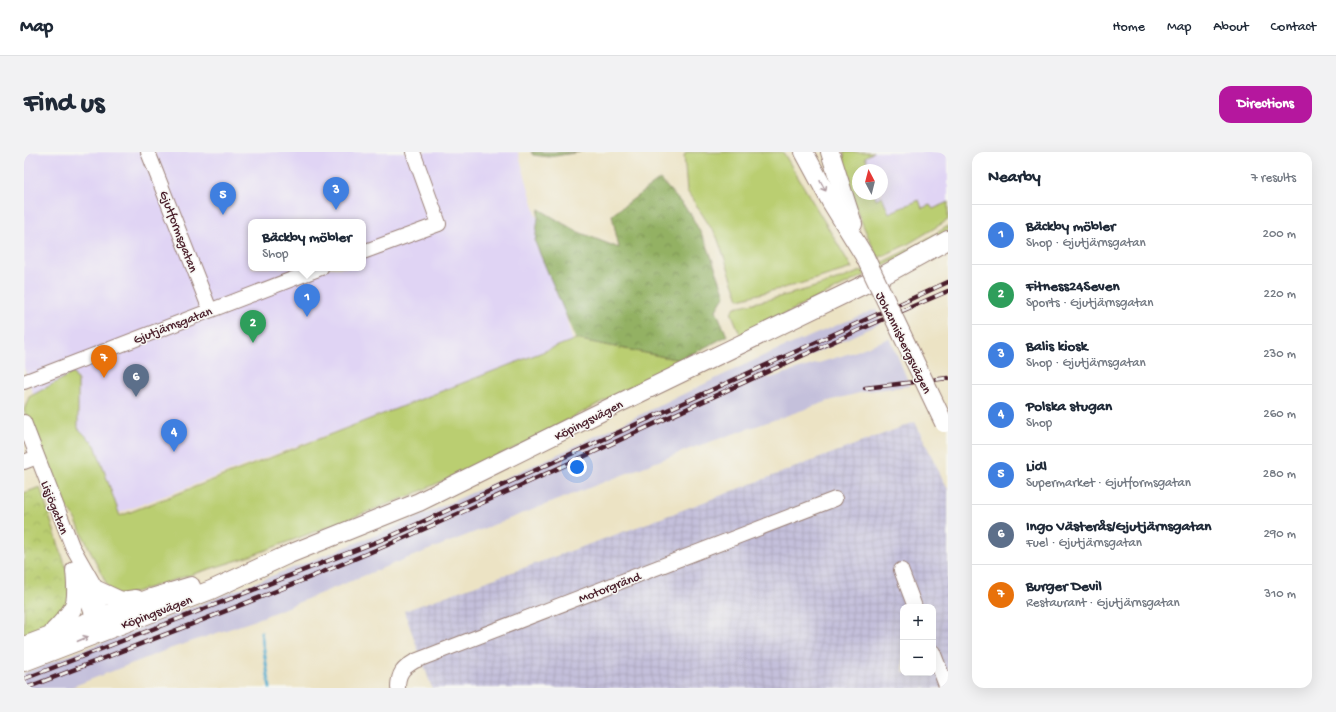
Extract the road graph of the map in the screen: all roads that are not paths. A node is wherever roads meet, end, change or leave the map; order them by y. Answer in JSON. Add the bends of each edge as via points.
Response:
{"nodes":[{"id":1,"x":148,"y":152,"type":"edge"},
{"id":2,"x":413,"y":152,"type":"edge"},
{"id":3,"x":804,"y":152,"type":"edge"},
{"id":4,"x":833,"y":154,"type":"edge"},
{"id":5,"x":948,"y":240,"type":"edge"},
{"id":6,"x":366,"y":251,"type":"edge"},
{"id":7,"x":948,"y":252,"type":"edge"},
{"id":8,"x":864,"y":255,"type":"junction"},
{"id":9,"x":313,"y":271,"type":"edge"},
{"id":10,"x":886,"y":274,"type":"junction"},
{"id":11,"x":210,"y":310,"type":"junction"},
{"id":12,"x":24,"y":382,"type":"edge"},
{"id":13,"x":24,"y":422,"type":"edge"},
{"id":14,"x":946,"y":426,"type":"edge"},
{"id":15,"x":30,"y":460,"type":"edge"},
{"id":16,"x":835,"y":499,"type":"dead end"},
{"id":17,"x":72,"y":546,"type":"junction"},
{"id":18,"x":287,"y":555,"type":"junction"},
{"id":19,"x":75,"y":570,"type":"junction"},
{"id":20,"x":901,"y":570,"type":"dead end"},
{"id":21,"x":97,"y":590,"type":"junction"},
{"id":22,"x":151,"y":598,"type":"junction"},
{"id":23,"x":914,"y":604,"type":"edge"},
{"id":24,"x":101,"y":624,"type":"junction"},
{"id":25,"x":51,"y":635,"type":"junction"},
{"id":26,"x":24,"y":646,"type":"edge"},
{"id":27,"x":936,"y":660,"type":"edge"},
{"id":28,"x":24,"y":662,"type":"edge"},
{"id":29,"x":398,"y":688,"type":"edge"},
{"id":30,"x":947,"y":688,"type":"edge"}],
"edges":[{"from":1,"to":11,"type":"street","name":"Gjutformsgatan"},
{"from":2,"to":6,"type":"street","via":[[439,224]]},
{"from":3,"to":8,"type":"main road","name":"Johannisbergsvägen","one_way":true},
{"from":4,"to":8,"type":"main road","name":"Johannisbergsvägen"},
{"from":5,"to":10,"type":"main road","name":"Köpingsvägen"},
{"from":7,"to":10,"type":"main road","name":"Köpingsvägen"},
{"from":8,"to":14,"type":"main road","name":"Johannisbergsvägen","bridge":true},
{"from":9,"to":11,"type":"street","name":"Gjutjärnsgatan"},
{"from":10,"to":18,"type":"main road","name":"Köpingsvägen","via":[[419,502]]},
{"from":11,"to":12,"type":"street","name":"Gjutjärnsgatan"},
{"from":13,"to":15,"type":"street","name":"Lisjögatan"},
{"from":15,"to":17,"type":"street","name":"Lisjögatan"},
{"from":16,"to":29,"type":"street","name":"Motorgränd","via":[[415,661],[398,677]]},
{"from":17,"to":19,"type":"street","name":"Lisjögatan"},
{"from":17,"to":21,"type":"street","name":"Lisjögatan"},
{"from":18,"to":22,"type":"main road","name":"Köpingsvägen"},
{"from":18,"to":24,"type":"main road","name":"Köpingsvägen","via":[[211,590]]},
{"from":19,"to":24,"type":"street","name":"Lisjögatan","via":[[91,611]]},
{"from":19,"to":25,"type":"main road","via":[[77,597],[74,608]]},
{"from":20,"to":23,"type":"street"},
{"from":21,"to":22,"type":"main road","via":[[121,601]]},
{"from":21,"to":24,"type":"street","name":"Lisjögatan"},
{"from":22,"to":24,"type":"main road","name":"Köpingsvägen"},
{"from":24,"to":25,"type":"main road","name":"Köpingsvägen"},
{"from":28,"to":24,"type":"main road","name":"Köpingsvägen","one_way":true},
{"from":25,"to":26,"type":"main road","name":"Köpingsvägen"},
{"from":27,"to":30,"type":"street"}]}
